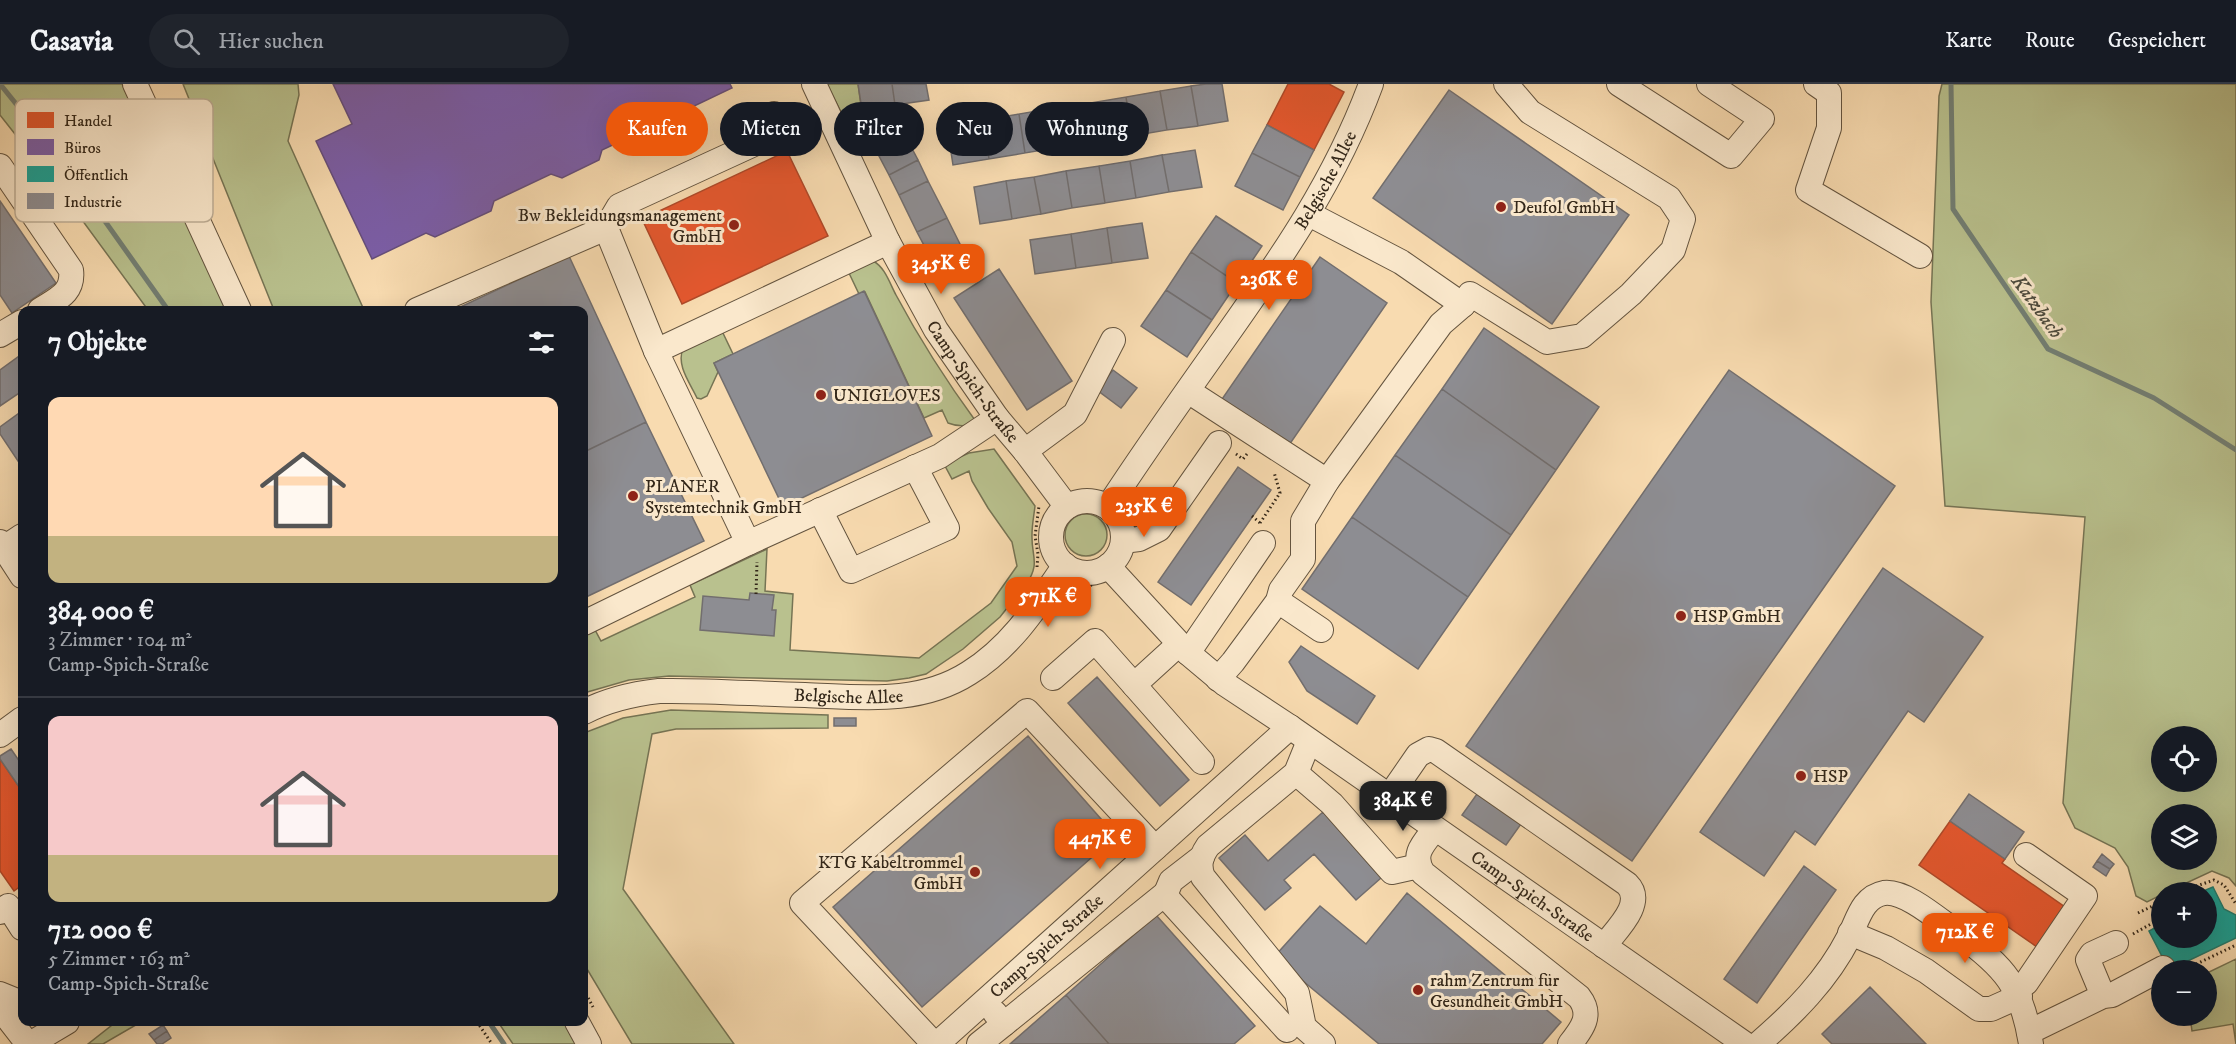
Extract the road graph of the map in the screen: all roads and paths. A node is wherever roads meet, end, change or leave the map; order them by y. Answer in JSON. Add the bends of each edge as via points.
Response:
{"nodes":[{"id":1,"x":135,"y":84,"type":"edge"},
{"id":2,"x":814,"y":84,"type":"edge"},
{"id":3,"x":1371,"y":84,"type":"edge"},
{"id":4,"x":1506,"y":84,"type":"edge"},
{"id":5,"x":1619,"y":84,"type":"edge"},
{"id":6,"x":1709,"y":84,"type":"edge"},
{"id":7,"x":1815,"y":84,"type":"edge"},
{"id":8,"x":142,"y":99,"type":"edge"},
{"id":9,"x":728,"y":156,"type":"edge"},
{"id":10,"x":0,"y":166,"type":"edge"},
{"id":11,"x":15,"y":188,"type":"edge"},
{"id":12,"x":1309,"y":214,"type":"junction"},
{"id":13,"x":38,"y":222,"type":"edge"},
{"id":14,"x":199,"y":222,"type":"edge"},
{"id":15,"x":606,"y":228,"type":"junction"},
{"id":16,"x":888,"y":242,"type":"junction"},
{"id":17,"x":1920,"y":256,"type":"dead end"},
{"id":18,"x":1463,"y":304,"type":"junction"},
{"id":19,"x":46,"y":306,"type":"edge"},
{"id":20,"x":237,"y":306,"type":"edge"},
{"id":21,"x":426,"y":306,"type":"edge"},
{"id":22,"x":18,"y":324,"type":"edge"},
{"id":23,"x":0,"y":335,"type":"edge"},
{"id":24,"x":1113,"y":340,"type":"dead end"},
{"id":25,"x":656,"y":351,"type":"junction"},
{"id":26,"x":1188,"y":391,"type":"junction"},
{"id":27,"x":997,"y":418,"type":"junction"},
{"id":28,"x":1219,"y":443,"type":"joint"},
{"id":29,"x":1251,"y":448,"type":"dead end"},
{"id":30,"x":1024,"y":451,"type":"junction"},
{"id":31,"x":915,"y":467,"type":"junction"},
{"id":32,"x":1274,"y":471,"type":"dead end"},
{"id":33,"x":1327,"y":481,"type":"junction"},
{"id":34,"x":1039,"y":504,"type":"dead end"},
{"id":35,"x":1066,"y":507,"type":"junction"},
{"id":36,"x":1108,"y":507,"type":"junction"},
{"id":37,"x":820,"y":510,"type":"junction"},
{"id":38,"x":1261,"y":533,"type":"joint"},
{"id":39,"x":753,"y":540,"type":"junction"},
{"id":40,"x":1123,"y":541,"type":"junction"},
{"id":41,"x":9,"y":542,"type":"edge"},
{"id":42,"x":1065,"y":565,"type":"junction"},
{"id":43,"x":18,"y":566,"type":"edge"},
{"id":44,"x":1108,"y":566,"type":"junction"},
{"id":45,"x":1037,"y":573,"type":"dead end"},
{"id":46,"x":756,"y":594,"type":"dead end"},
{"id":47,"x":1278,"y":601,"type":"junction"},
{"id":48,"x":588,"y":621,"type":"edge"},
{"id":49,"x":1322,"y":630,"type":"dead end"},
{"id":50,"x":1184,"y":648,"type":"junction"},
{"id":51,"x":1053,"y":678,"type":"dead end"},
{"id":52,"x":1218,"y":679,"type":"junction"},
{"id":53,"x":1134,"y":685,"type":"junction"},
{"id":54,"x":588,"y":710,"type":"edge"},
{"id":55,"x":18,"y":722,"type":"edge"},
{"id":56,"x":1299,"y":734,"type":"junction"},
{"id":57,"x":0,"y":735,"type":"edge"},
{"id":58,"x":1202,"y":762,"type":"dead end"},
{"id":59,"x":1296,"y":773,"type":"junction"},
{"id":60,"x":1389,"y":797,"type":"junction"},
{"id":61,"x":1436,"y":829,"type":"junction"},
{"id":62,"x":1155,"y":848,"type":"junction"},
{"id":63,"x":2026,"y":855,"type":"dead end"},
{"id":64,"x":1202,"y":857,"type":"junction"},
{"id":65,"x":1419,"y":866,"type":"junction"},
{"id":66,"x":2208,"y":882,"type":"edge"},
{"id":67,"x":1166,"y":893,"type":"junction"},
{"id":68,"x":2236,"y":904,"type":"edge"},
{"id":69,"x":2151,"y":907,"type":"edge"},
{"id":70,"x":0,"y":912,"type":"edge"},
{"id":71,"x":2138,"y":913,"type":"dead end"},
{"id":72,"x":18,"y":922,"type":"edge"},
{"id":73,"x":2151,"y":924,"type":"edge"},
{"id":74,"x":1850,"y":933,"type":"junction"},
{"id":75,"x":2116,"y":943,"type":"joint"},
{"id":76,"x":2236,"y":945,"type":"edge"},
{"id":77,"x":1604,"y":946,"type":"junction"},
{"id":78,"x":2199,"y":960,"type":"edge"},
{"id":79,"x":2151,"y":979,"type":"edge"},
{"id":80,"x":2018,"y":993,"type":"junction"},
{"id":81,"x":0,"y":994,"type":"edge"},
{"id":82,"x":2103,"y":996,"type":"junction"},
{"id":83,"x":18,"y":1001,"type":"edge"},
{"id":84,"x":986,"y":1002,"type":"junction"},
{"id":85,"x":0,"y":1008,"type":"edge"},
{"id":86,"x":1004,"y":1024,"type":"junction"},
{"id":87,"x":60,"y":1026,"type":"edge"},
{"id":88,"x":480,"y":1026,"type":"edge"},
{"id":89,"x":579,"y":1026,"type":"edge"},
{"id":90,"x":1287,"y":1030,"type":"edge"},
{"id":91,"x":2030,"y":1038,"type":"edge"},
{"id":92,"x":29,"y":1044,"type":"edge"},
{"id":93,"x":492,"y":1044,"type":"edge"},
{"id":94,"x":589,"y":1044,"type":"edge"},
{"id":95,"x":936,"y":1044,"type":"edge"},
{"id":96,"x":979,"y":1044,"type":"edge"},
{"id":97,"x":1323,"y":1044,"type":"edge"},
{"id":98,"x":1570,"y":1044,"type":"edge"},
{"id":99,"x":1745,"y":1044,"type":"edge"},
{"id":100,"x":1758,"y":1044,"type":"edge"}],
"edges":[{"from":1,"to":8,"type":"street"},
{"from":2,"to":16,"type":"street","name":"Camp-Spich-Straße"},
{"from":3,"to":12,"type":"street","name":"Belgische Allee","via":[[1356,124]]},
{"from":4,"to":18,"type":"street","via":[[1530,112],[1669,198],[1683,219],[1673,250],[1631,294],[1582,336],[1547,342],[1470,294]]},
{"from":5,"to":6,"type":"street","via":[[1731,156],[1762,119]]},
{"from":7,"to":17,"type":"street","via":[[1829,93],[1829,128],[1808,190]]},
{"from":9,"to":15,"type":"street","via":[[619,206]]},
{"from":10,"to":11,"type":"street"},
{"from":12,"to":18,"type":"street","via":[[1401,262]]},
{"from":12,"to":26,"type":"street","name":"Belgische Allee"},
{"from":13,"to":19,"type":"street","via":[[71,270],[72,280],[68,290]]},
{"from":14,"to":20,"type":"street"},
{"from":15,"to":21,"type":"street"},
{"from":15,"to":25,"type":"street"},
{"from":16,"to":25,"type":"street"},
{"from":16,"to":27,"type":"street","name":"Camp-Spich-Straße","via":[[936,330]]},
{"from":18,"to":33,"type":"street","via":[[1441,324]]},
{"from":22,"to":23,"type":"street"},
{"from":24,"to":30,"type":"street","via":[[1075,414]]},
{"from":25,"to":39,"type":"street"},
{"from":26,"to":33,"type":"street"},
{"from":26,"to":36,"type":"street","name":"Belgische Allee"},
{"from":27,"to":30,"type":"street","name":"Camp-Spich-Straße"},
{"from":27,"to":31,"type":"street","via":[[940,456]]},
{"from":28,"to":29,"type":"path","via":[[1243,459]]},
{"from":28,"to":40,"type":"street","via":[[1159,528],[1139,539]]},
{"from":30,"to":35,"type":"street","name":"Camp-Spich-Straße"},
{"from":31,"to":37,"type":"street"},
{"from":31,"to":37,"type":"street","via":[[947,528],[851,571]]},
{"from":32,"to":38,"type":"path","via":[[1280,493]]},
{"from":33,"to":47,"type":"street","via":[[1303,520],[1303,559],[1281,590]]},
{"from":34,"to":45,"type":"path","via":[[1035,536]]},
{"from":35,"to":36,"type":"street","via":[[1087,501]]},
{"from":35,"to":42,"type":"street","via":[[1053,525],[1051,536]]},
{"from":36,"to":40,"type":"street","via":[[1120,522]]},
{"from":37,"to":39,"type":"street"},
{"from":38,"to":50,"type":"street"},
{"from":39,"to":46,"type":"path"},
{"from":39,"to":48,"type":"street"},
{"from":40,"to":44,"type":"street"},
{"from":41,"to":43,"type":"street"},
{"from":42,"to":44,"type":"street","via":[[1086,572]]},
{"from":42,"to":54,"type":"street","name":"Belgische Allee","via":[[1027,621],[991,656],[956,681],[925,693],[873,698],[659,692],[619,698]]},
{"from":44,"to":50,"type":"street","name":"Camp-Spich-Straße"},
{"from":47,"to":49,"type":"street"},
{"from":47,"to":52,"type":"street"},
{"from":50,"to":52,"type":"street","name":"Camp-Spich-Straße"},
{"from":50,"to":53,"type":"street"},
{"from":51,"to":53,"type":"street","via":[[1095,641]]},
{"from":52,"to":56,"type":"street","name":"Camp-Spich-Straße"},
{"from":53,"to":58,"type":"street"},
{"from":55,"to":57,"type":"street"},
{"from":56,"to":59,"type":"street"},
{"from":56,"to":60,"type":"street","name":"Camp-Spich-Straße"},
{"from":56,"to":62,"type":"street","name":"Camp-Spich-Straße"},
{"from":59,"to":64,"type":"street","via":[[1208,846]]},
{"from":59,"to":65,"type":"street","via":[[1332,804],[1392,872]]},
{"from":60,"to":61,"type":"street","name":"Camp-Spich-Straße"},
{"from":60,"to":77,"type":"street","via":[[1418,755],[1429,749],[1474,777],[1633,890],[1635,900],[1629,912]]},
{"from":61,"to":65,"type":"street","via":[[1419,849]]},
{"from":61,"to":77,"type":"street","name":"Camp-Spich-Straße"},
{"from":62,"to":84,"type":"street","name":"Camp-Spich-Straße"},
{"from":62,"to":95,"type":"street","via":[[1027,711],[802,903]]},
{"from":63,"to":80,"type":"street","via":[[2085,896]]},
{"from":64,"to":67,"type":"street","via":[[1171,881]]},
{"from":64,"to":90,"type":"street","via":[[1203,877],[1297,993]]},
{"from":65,"to":98,"type":"street","via":[[1579,997],[1586,1014],[1584,1027]]},
{"from":66,"to":68,"type":"path","via":[[2214,880],[2224,885]]},
{"from":67,"to":86,"type":"street"},
{"from":67,"to":90,"type":"street"},
{"from":69,"to":71,"type":"path"},
{"from":70,"to":72,"type":"street","via":[[8,906]]},
{"from":73,"to":75,"type":"path"},
{"from":74,"to":80,"type":"street","via":[[1926,971],[1979,1009],[1990,1010]]},
{"from":74,"to":80,"type":"street","via":[[1866,902],[1886,893],[1902,895],[1981,950]]},
{"from":74,"to":100,"type":"street","via":[[1818,986]]},
{"from":75,"to":82,"type":"street","via":[[2092,954],[2088,960]]},
{"from":76,"to":78,"type":"path"},
{"from":77,"to":99,"type":"street","name":"Camp-Spich-Straße"},
{"from":79,"to":82,"type":"street"},
{"from":80,"to":91,"type":"street"},
{"from":81,"to":83,"type":"street"},
{"from":82,"to":91,"type":"street"},
{"from":84,"to":86,"type":"street"},
{"from":84,"to":95,"type":"street","name":"Camp-Spich-Straße"},
{"from":85,"to":92,"type":"street"},
{"from":86,"to":96,"type":"street"},
{"from":87,"to":92,"type":"street"},
{"from":88,"to":93,"type":"path"},
{"from":89,"to":94,"type":"street"},
{"from":90,"to":97,"type":"street","via":[[1304,1027]]}]}
